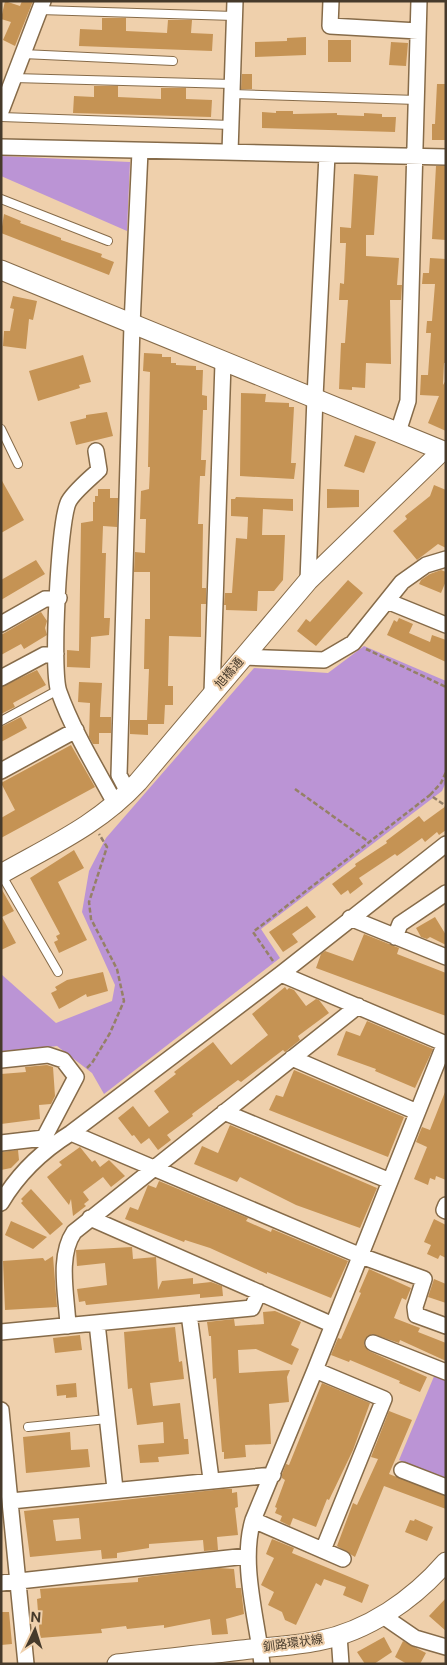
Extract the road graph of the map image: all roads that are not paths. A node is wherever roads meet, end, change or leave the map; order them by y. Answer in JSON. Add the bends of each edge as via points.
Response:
{"nodes":[{"id":1,"x":331,"y":1,"type":"edge"},
{"id":2,"x":419,"y":1,"type":"edge"},
{"id":3,"x":41,"y":6,"type":"edge"},
{"id":4,"x":234,"y":9,"type":"edge"},
{"id":5,"x":418,"y":31,"type":"junction"},
{"id":6,"x":23,"y":54,"type":"junction"},
{"id":7,"x":173,"y":61,"type":"dead end"},
{"id":8,"x":14,"y":78,"type":"junction"},
{"id":9,"x":232,"y":89,"type":"junction"},
{"id":10,"x":417,"y":100,"type":"junction"},
{"id":11,"x":1,"y":111,"type":"edge"},
{"id":12,"x":1,"y":117,"type":"edge"},
{"id":13,"x":231,"y":125,"type":"junction"},
{"id":14,"x":1,"y":147,"type":"edge"},
{"id":15,"x":140,"y":151,"type":"junction"},
{"id":16,"x":230,"y":152,"type":"junction"},
{"id":17,"x":327,"y":155,"type":"junction"},
{"id":18,"x":416,"y":156,"type":"junction"},
{"id":19,"x":446,"y":157,"type":"edge"},
{"id":20,"x":1,"y":199,"type":"edge"},
{"id":21,"x":108,"y":241,"type":"dead end"},
{"id":22,"x":1,"y":270,"type":"edge"},
{"id":23,"x":132,"y":325,"type":"junction"},
{"id":24,"x":223,"y":363,"type":"junction"},
{"id":25,"x":314,"y":398,"type":"junction"},
{"id":26,"x":1,"y":429,"type":"edge"},
{"id":27,"x":398,"y":432,"type":"junction"},
{"id":28,"x":96,"y":451,"type":"dead end"},
{"id":29,"x":444,"y":452,"type":"edge"},
{"id":30,"x":18,"y":464,"type":"dead end"},
{"id":31,"x":446,"y":559,"type":"edge"},
{"id":32,"x":308,"y":581,"type":"junction"},
{"id":33,"x":59,"y":598,"type":"junction"},
{"id":34,"x":387,"y":601,"type":"junction"},
{"id":35,"x":1,"y":624,"type":"edge"},
{"id":36,"x":446,"y":625,"type":"edge"},
{"id":37,"x":56,"y":654,"type":"junction"},
{"id":38,"x":243,"y":657,"type":"junction"},
{"id":39,"x":1,"y":678,"type":"edge"},
{"id":40,"x":58,"y":690,"type":"junction"},
{"id":41,"x":212,"y":693,"type":"junction"},
{"id":42,"x":1,"y":721,"type":"edge"},
{"id":43,"x":76,"y":730,"type":"junction"},
{"id":44,"x":1,"y":771,"type":"edge"},
{"id":45,"x":122,"y":798,"type":"junction"},
{"id":46,"x":446,"y":844,"type":"edge"},
{"id":47,"x":1,"y":874,"type":"edge"},
{"id":48,"x":446,"y":893,"type":"edge"},
{"id":49,"x":350,"y":918,"type":"junction"},
{"id":50,"x":395,"y":937,"type":"junction"},
{"id":51,"x":446,"y":957,"type":"edge"},
{"id":52,"x":279,"y":970,"type":"junction"},
{"id":53,"x":58,"y":972,"type":"dead end"},
{"id":54,"x":358,"y":1006,"type":"junction"},
{"id":55,"x":445,"y":1043,"type":"edge"},
{"id":56,"x":292,"y":1058,"type":"junction"},
{"id":57,"x":1,"y":1060,"type":"edge"},
{"id":58,"x":224,"y":1112,"type":"junction"},
{"id":59,"x":418,"y":1112,"type":"junction"},
{"id":60,"x":71,"y":1133,"type":"junction"},
{"id":61,"x":46,"y":1142,"type":"junction"},
{"id":62,"x":1,"y":1143,"type":"edge"},
{"id":63,"x":155,"y":1168,"type":"junction"},
{"id":64,"x":390,"y":1180,"type":"junction"},
{"id":65,"x":1,"y":1203,"type":"edge"},
{"id":66,"x":446,"y":1205,"type":"edge"},
{"id":67,"x":446,"y":1211,"type":"edge"},
{"id":68,"x":90,"y":1218,"type":"junction"},
{"id":69,"x":361,"y":1256,"type":"junction"},
{"id":70,"x":259,"y":1292,"type":"junction"},
{"id":71,"x":189,"y":1314,"type":"junction"},
{"id":72,"x":97,"y":1323,"type":"junction"},
{"id":73,"x":333,"y":1325,"type":"junction"},
{"id":74,"x":68,"y":1326,"type":"junction"},
{"id":75,"x":446,"y":1326,"type":"edge"},
{"id":76,"x":1,"y":1332,"type":"edge"},
{"id":77,"x":373,"y":1342,"type":"dead end"},
{"id":78,"x":315,"y":1370,"type":"junction"},
{"id":79,"x":446,"y":1372,"type":"edge"},
{"id":80,"x":1,"y":1410,"type":"edge"},
{"id":81,"x":107,"y":1419,"type":"junction"},
{"id":82,"x":28,"y":1427,"type":"dead end"},
{"id":83,"x":402,"y":1470,"type":"dead end"},
{"id":84,"x":273,"y":1474,"type":"junction"},
{"id":85,"x":211,"y":1479,"type":"junction"},
{"id":86,"x":446,"y":1487,"type":"edge"},
{"id":87,"x":114,"y":1489,"type":"junction"},
{"id":88,"x":11,"y":1501,"type":"junction"},
{"id":89,"x":253,"y":1520,"type":"junction"},
{"id":90,"x":323,"y":1550,"type":"junction"},
{"id":91,"x":248,"y":1556,"type":"junction"},
{"id":92,"x":343,"y":1559,"type":"dead end"},
{"id":93,"x":446,"y":1562,"type":"edge"},
{"id":94,"x":18,"y":1582,"type":"junction"},
{"id":95,"x":1,"y":1583,"type":"edge"},
{"id":96,"x":383,"y":1616,"type":"junction"},
{"id":97,"x":339,"y":1635,"type":"junction"},
{"id":98,"x":446,"y":1647,"type":"edge"},
{"id":99,"x":261,"y":1656,"type":"edge"},
{"id":100,"x":26,"y":1664,"type":"edge"},
{"id":101,"x":116,"y":1664,"type":"edge"},
{"id":102,"x":342,"y":1664,"type":"edge"}],
"edges":[{"from":1,"to":5,"type":"street","via":[[330,26]]},
{"from":2,"to":5,"type":"street"},
{"from":3,"to":4,"type":"lane"},
{"from":3,"to":6,"type":"street"},
{"from":4,"to":9,"type":"street"},
{"from":5,"to":10,"type":"street"},
{"from":6,"to":7,"type":"lane"},
{"from":6,"to":8,"type":"street"},
{"from":8,"to":9,"type":"lane"},
{"from":8,"to":11,"type":"street"},
{"from":9,"to":10,"type":"lane"},
{"from":9,"to":13,"type":"street"},
{"from":10,"to":18,"type":"street"},
{"from":12,"to":13,"type":"lane"},
{"from":13,"to":16,"type":"street"},
{"from":14,"to":15,"type":"street"},
{"from":15,"to":16,"type":"street"},
{"from":15,"to":23,"type":"street"},
{"from":16,"to":17,"type":"street"},
{"from":17,"to":18,"type":"street"},
{"from":17,"to":25,"type":"street"},
{"from":18,"to":19,"type":"street"},
{"from":18,"to":27,"type":"street","via":[[408,401]]},
{"from":20,"to":21,"type":"lane"},
{"from":22,"to":23,"type":"street"},
{"from":23,"to":24,"type":"street"},
{"from":23,"to":45,"type":"street","via":[[119,775]]},
{"from":24,"to":25,"type":"street"},
{"from":24,"to":41,"type":"street"},
{"from":25,"to":27,"type":"street"},
{"from":25,"to":32,"type":"street"},
{"from":26,"to":30,"type":"lane"},
{"from":27,"to":29,"type":"street"},
{"from":28,"to":33,"type":"street","via":[[99,470],[68,501],[61,536]]},
{"from":29,"to":32,"type":"street","name":"旭橋通"},
{"from":31,"to":34,"type":"street","via":[[426,565],[402,582]]},
{"from":32,"to":38,"type":"street","name":"旭橋通"},
{"from":33,"to":35,"type":"street","via":[[45,600]]},
{"from":33,"to":37,"type":"street"},
{"from":34,"to":36,"type":"street"},
{"from":34,"to":38,"type":"street","via":[[353,643],[324,660]]},
{"from":37,"to":39,"type":"street","via":[[44,654]]},
{"from":37,"to":40,"type":"street"},
{"from":38,"to":41,"type":"street","name":"旭橋通"},
{"from":40,"to":42,"type":"lane"},
{"from":40,"to":43,"type":"street"},
{"from":41,"to":45,"type":"street","name":"旭橋通"},
{"from":43,"to":44,"type":"street"},
{"from":43,"to":45,"type":"street"},
{"from":45,"to":47,"type":"street","name":"旭橋通","via":[[80,830]]},
{"from":46,"to":49,"type":"street"},
{"from":47,"to":53,"type":"lane"},
{"from":48,"to":50,"type":"street","via":[[400,924]]},
{"from":49,"to":50,"type":"street"},
{"from":49,"to":52,"type":"street"},
{"from":50,"to":51,"type":"street"},
{"from":52,"to":54,"type":"street"},
{"from":52,"to":60,"type":"street"},
{"from":54,"to":55,"type":"street"},
{"from":54,"to":56,"type":"street"},
{"from":55,"to":59,"type":"street"},
{"from":56,"to":58,"type":"street"},
{"from":56,"to":59,"type":"street"},
{"from":57,"to":61,"type":"street","via":[[48,1055],[63,1060],[76,1077]]},
{"from":58,"to":63,"type":"street"},
{"from":58,"to":64,"type":"street"},
{"from":59,"to":64,"type":"street"},
{"from":60,"to":61,"type":"street"},
{"from":60,"to":63,"type":"street"},
{"from":61,"to":62,"type":"street"},
{"from":61,"to":65,"type":"street"},
{"from":63,"to":68,"type":"street"},
{"from":63,"to":69,"type":"street"},
{"from":64,"to":69,"type":"street"},
{"from":66,"to":67,"type":"street"},
{"from":68,"to":70,"type":"street"},
{"from":68,"to":74,"type":"street","via":[[74,1232],[64,1256]]},
{"from":69,"to":73,"type":"street"},
{"from":69,"to":75,"type":"street","via":[[424,1279],[415,1307],[416,1314]]},
{"from":70,"to":71,"type":"street","via":[[252,1308]]},
{"from":70,"to":73,"type":"street"},
{"from":71,"to":72,"type":"street"},
{"from":71,"to":85,"type":"street"},
{"from":72,"to":74,"type":"street"},
{"from":72,"to":81,"type":"street"},
{"from":73,"to":78,"type":"street"},
{"from":74,"to":76,"type":"street"},
{"from":77,"to":79,"type":"street"},
{"from":78,"to":84,"type":"street"},
{"from":78,"to":90,"type":"street","via":[[384,1399]]},
{"from":80,"to":88,"type":"street"},
{"from":81,"to":82,"type":"lane"},
{"from":81,"to":87,"type":"street"},
{"from":83,"to":86,"type":"street"},
{"from":84,"to":85,"type":"street"},
{"from":84,"to":89,"type":"street"},
{"from":85,"to":87,"type":"street"},
{"from":87,"to":88,"type":"street"},
{"from":88,"to":94,"type":"street"},
{"from":89,"to":90,"type":"street"},
{"from":89,"to":91,"type":"street","via":[[248,1537]]},
{"from":90,"to":92,"type":"street"},
{"from":91,"to":94,"type":"street"},
{"from":91,"to":99,"type":"street"},
{"from":93,"to":96,"type":"street","name":"釧路環状線","via":[[430,1580]]},
{"from":94,"to":95,"type":"street"},
{"from":94,"to":100,"type":"street"},
{"from":96,"to":97,"type":"street","name":"釧路環状線"},
{"from":96,"to":98,"type":"street","via":[[415,1638]]},
{"from":97,"to":99,"type":"street","name":"釧路環状線"},
{"from":97,"to":102,"type":"street"},
{"from":99,"to":101,"type":"street","name":"釧路環状線"}]}
